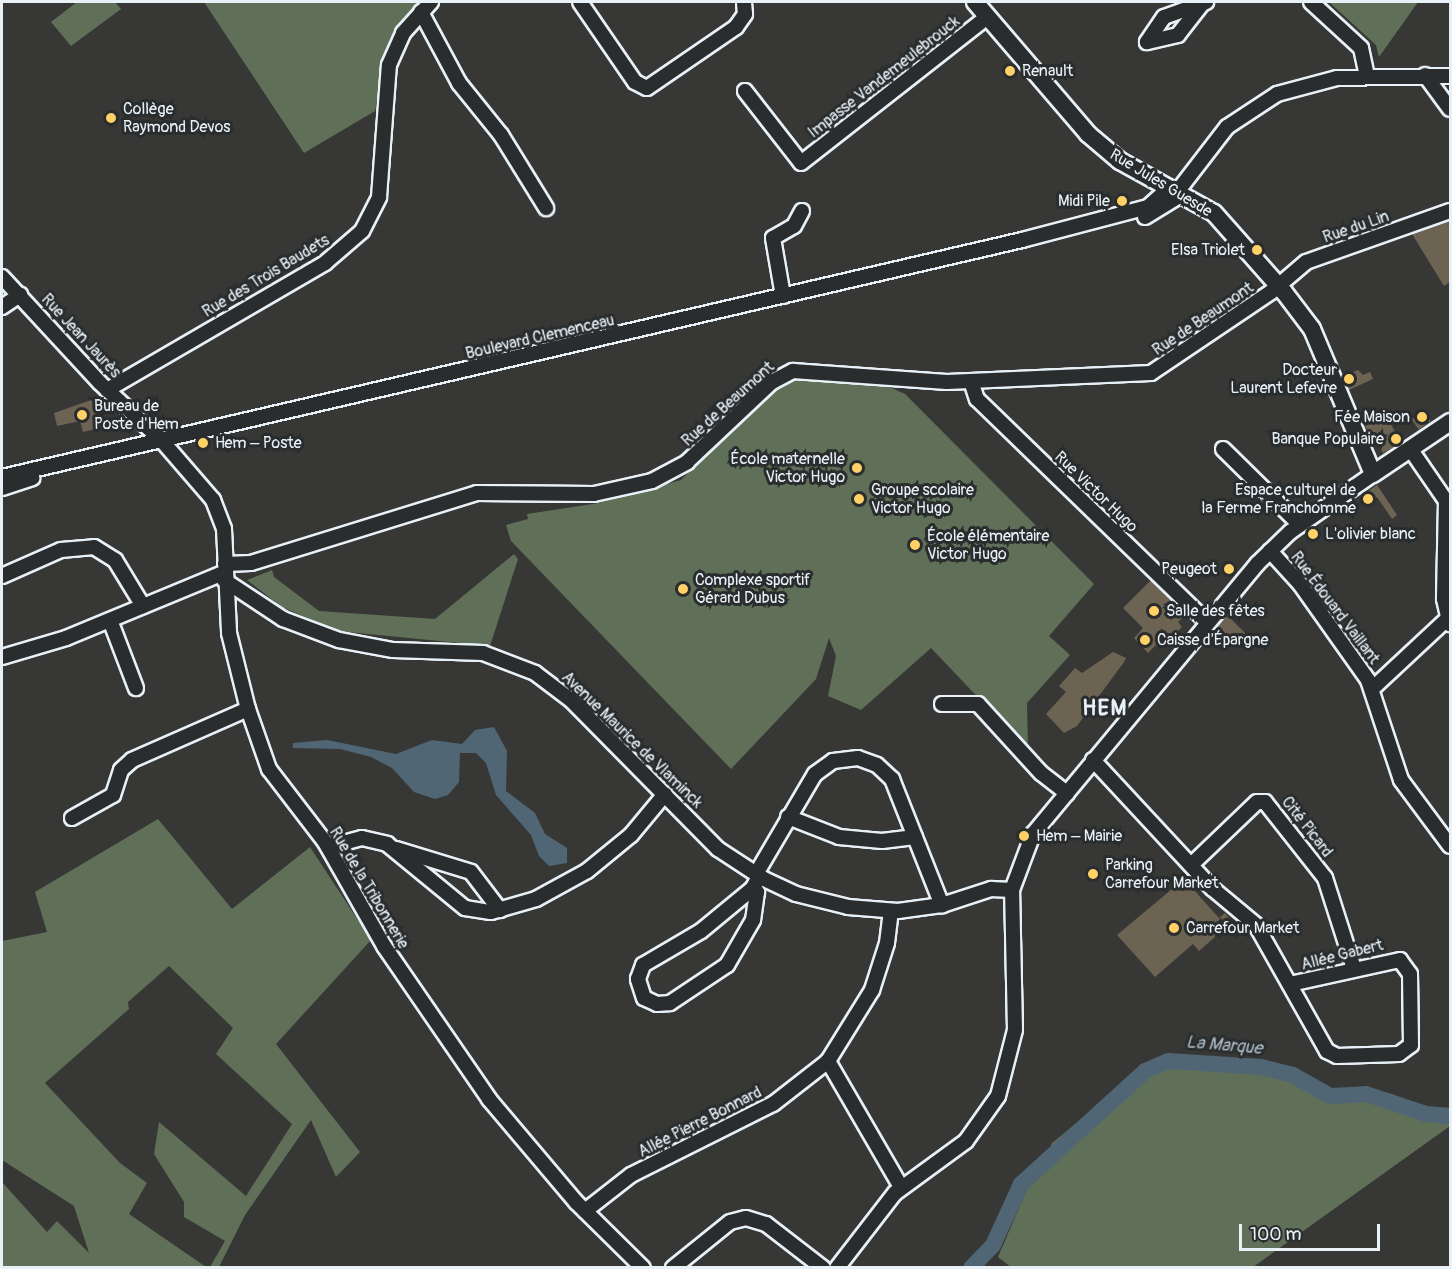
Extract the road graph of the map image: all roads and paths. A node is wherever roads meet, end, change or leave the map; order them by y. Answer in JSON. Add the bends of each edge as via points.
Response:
{"nodes":[{"id":1,"x":432,"y":2,"type":"edge"},
{"id":2,"x":580,"y":2,"type":"edge"},
{"id":3,"x":744,"y":2,"type":"edge"},
{"id":4,"x":975,"y":2,"type":"edge"},
{"id":5,"x":1311,"y":2,"type":"edge"},
{"id":6,"x":421,"y":12,"type":"junction"},
{"id":7,"x":987,"y":17,"type":"junction"},
{"id":8,"x":1450,"y":69,"type":"edge"},
{"id":9,"x":1425,"y":75,"type":"junction"},
{"id":10,"x":1366,"y":76,"type":"junction"},
{"id":11,"x":1450,"y":76,"type":"edge"},
{"id":12,"x":745,"y":90,"type":"dead end"},
{"id":13,"x":1450,"y":109,"type":"edge"},
{"id":14,"x":1176,"y":192,"type":"junction"},
{"id":15,"x":546,"y":208,"type":"dead end"},
{"id":16,"x":802,"y":211,"type":"dead end"},
{"id":17,"x":1450,"y":211,"type":"edge"},
{"id":18,"x":2,"y":277,"type":"edge"},
{"id":19,"x":1278,"y":286,"type":"junction"},
{"id":20,"x":20,"y":295,"type":"junction"},
{"id":21,"x":783,"y":296,"type":"junction"},
{"id":22,"x":2,"y":307,"type":"edge"},
{"id":23,"x":971,"y":381,"type":"junction"},
{"id":24,"x":107,"y":390,"type":"junction"},
{"id":25,"x":1450,"y":422,"type":"edge"},
{"id":26,"x":163,"y":442,"type":"junction"},
{"id":27,"x":1223,"y":449,"type":"dead end"},
{"id":28,"x":1411,"y":450,"type":"junction"},
{"id":29,"x":65,"y":465,"type":"junction"},
{"id":30,"x":1373,"y":474,"type":"junction"},
{"id":31,"x":2,"y":477,"type":"edge"},
{"id":32,"x":2,"y":489,"type":"edge"},
{"id":33,"x":1300,"y":525,"type":"junction"},
{"id":34,"x":1270,"y":551,"type":"junction"},
{"id":35,"x":2,"y":576,"type":"edge"},
{"id":36,"x":224,"y":576,"type":"junction"},
{"id":37,"x":143,"y":606,"type":"junction"},
{"id":38,"x":110,"y":620,"type":"junction"},
{"id":39,"x":1449,"y":621,"type":"edge"},
{"id":40,"x":1207,"y":622,"type":"junction"},
{"id":41,"x":2,"y":657,"type":"edge"},
{"id":42,"x":136,"y":688,"type":"dead end"},
{"id":43,"x":1372,"y":689,"type":"junction"},
{"id":44,"x":942,"y":704,"type":"dead end"},
{"id":45,"x":248,"y":709,"type":"junction"},
{"id":46,"x":1093,"y":760,"type":"junction"},
{"id":47,"x":1067,"y":793,"type":"junction"},
{"id":48,"x":665,"y":794,"type":"junction"},
{"id":49,"x":788,"y":817,"type":"junction"},
{"id":50,"x":72,"y":818,"type":"dead end"},
{"id":51,"x":915,"y":837,"type":"junction"},
{"id":52,"x":1450,"y":846,"type":"edge"},
{"id":53,"x":328,"y":847,"type":"junction"},
{"id":54,"x":392,"y":848,"type":"junction"},
{"id":55,"x":1191,"y":865,"type":"junction"},
{"id":56,"x":756,"y":879,"type":"junction"},
{"id":57,"x":1012,"y":890,"type":"junction"},
{"id":58,"x":942,"y":905,"type":"junction"},
{"id":59,"x":500,"y":910,"type":"junction"},
{"id":60,"x":891,"y":911,"type":"junction"},
{"id":61,"x":1354,"y":969,"type":"junction"},
{"id":62,"x":1290,"y":984,"type":"junction"},
{"id":63,"x":828,"y":1061,"type":"junction"},
{"id":64,"x":902,"y":1187,"type":"junction"},
{"id":65,"x":585,"y":1211,"type":"junction"},
{"id":66,"x":643,"y":1268,"type":"edge"},
{"id":67,"x":673,"y":1268,"type":"edge"},
{"id":68,"x":823,"y":1268,"type":"edge"},
{"id":69,"x":837,"y":1268,"type":"edge"}],
"edges":[{"from":1,"to":6,"type":"street","name":"Rue des Trois Baudets"},
{"from":2,"to":3,"type":"street","via":[[635,82],[647,88],[736,27],[745,14]]},
{"from":4,"to":7,"type":"main road","name":"Rue Jules Guesde"},
{"from":5,"to":10,"type":"street","via":[[1361,48]]},
{"from":6,"to":15,"type":"street","via":[[459,83],[501,135]]},
{"from":6,"to":24,"type":"street","name":"Rue des Trois Baudets","via":[[403,33],[389,65],[378,197],[362,231],[318,267]]},
{"from":7,"to":12,"type":"street","name":"Impasse Vandemeulebrouck","via":[[801,163]]},
{"from":7,"to":14,"type":"main road","name":"Rue Jules Guesde","via":[[1079,126],[1115,158]]},
{"from":8,"to":9,"type":"street"},
{"from":9,"to":10,"type":"street","name":"Boulevard Clemenceau"},
{"from":9,"to":11,"type":"street"},
{"from":9,"to":13,"type":"street"},
{"from":10,"to":14,"type":"street","name":"Boulevard Clemenceau","via":[[1311,83],[1261,103],[1217,138]]},
{"from":14,"to":19,"type":"main road","name":"Rue Jules Guesde","via":[[1219,218]]},
{"from":14,"to":21,"type":"street","name":"Boulevard Clemenceau","via":[[1152,215],[1022,240]]},
{"from":16,"to":21,"type":"street","via":[[795,226],[773,237]]},
{"from":17,"to":19,"type":"street","name":"Rue du Lin","via":[[1305,262]]},
{"from":18,"to":20,"type":"street","name":"Rue Jean Jaurès"},
{"from":19,"to":23,"type":"street","name":"Rue de Beaumont","via":[[1150,373]]},
{"from":19,"to":30,"type":"main road","name":"Rue Jules Guesde","via":[[1312,329]]},
{"from":20,"to":22,"type":"street"},
{"from":20,"to":24,"type":"street","name":"Rue Jean Jaurès"},
{"from":21,"to":26,"type":"street","name":"Boulevard Clemenceau"},
{"from":23,"to":36,"type":"street","name":"Rue de Beaumont","via":[[787,372],[687,462],[652,481],[594,494],[477,493],[251,563]]},
{"from":23,"to":40,"type":"street","name":"Rue Victor Hugo","via":[[977,399]]},
{"from":24,"to":26,"type":"street","name":"Rue Jean Jaurès"},
{"from":25,"to":28,"type":"main road"},
{"from":26,"to":29,"type":"street","name":"Boulevard Clemenceau"},
{"from":26,"to":36,"type":"street","name":"Rue de la Tribonnerie","via":[[216,506],[224,529]]},
{"from":27,"to":33,"type":"street"},
{"from":28,"to":30,"type":"main road"},
{"from":28,"to":39,"type":"street","via":[[1447,506]]},
{"from":29,"to":31,"type":"street","name":"Boulevard Clemenceau"},
{"from":29,"to":32,"type":"street","name":"Boulevard Clemenceau"},
{"from":30,"to":33,"type":"street"},
{"from":33,"to":34,"type":"street"},
{"from":34,"to":40,"type":"street"},
{"from":34,"to":43,"type":"street","name":"Rue Édouard Vaillant","via":[[1300,584]]},
{"from":35,"to":37,"type":"street","via":[[61,550],[94,547],[115,560]]},
{"from":36,"to":37,"type":"street","name":"Rue de Beaumont"},
{"from":36,"to":45,"type":"street","name":"Rue de la Tribonnerie","via":[[228,633]]},
{"from":36,"to":48,"type":"street","name":"Avenue Maurice de Vlaminck","via":[[284,619],[339,640],[393,650],[483,653],[522,666],[565,694]]},
{"from":37,"to":38,"type":"street","name":"Rue de Beaumont"},
{"from":38,"to":41,"type":"street","name":"Rue de Beaumont"},
{"from":38,"to":42,"type":"street"},
{"from":39,"to":43,"type":"street"},
{"from":40,"to":46,"type":"street"},
{"from":43,"to":52,"type":"street","name":"Rue Édouard Vaillant","via":[[1401,780]]},
{"from":44,"to":47,"type":"street","via":[[978,704],[1041,773]]},
{"from":45,"to":50,"type":"street","via":[[132,760],[121,770],[113,795]]},
{"from":45,"to":53,"type":"street","name":"Rue de la Tribonnerie","via":[[269,769]]},
{"from":46,"to":47,"type":"street"},
{"from":46,"to":55,"type":"street","name":"Allée Gabert"},
{"from":47,"to":57,"type":"street","via":[[1029,842]]},
{"from":48,"to":56,"type":"street","name":"Avenue Maurice de Vlaminck","via":[[718,849]]},
{"from":48,"to":59,"type":"street","via":[[624,842],[587,871],[545,895]]},
{"from":49,"to":51,"type":"street","via":[[839,837],[874,841]]},
{"from":49,"to":51,"type":"street","via":[[823,766],[858,758],[877,765],[892,779]]},
{"from":49,"to":56,"type":"street"},
{"from":51,"to":58,"type":"street"},
{"from":53,"to":54,"type":"street","via":[[362,838]]},
{"from":53,"to":65,"type":"street","name":"Rue de la Tribonnerie","via":[[384,946],[460,1061]]},
{"from":54,"to":59,"type":"street","via":[[471,872]]},
{"from":54,"to":59,"type":"street","via":[[465,908],[481,913]]},
{"from":55,"to":61,"type":"street","name":"Cité Picard","via":[[1257,802],[1265,802],[1323,874]]},
{"from":55,"to":62,"type":"street","name":"Allée Gabert","via":[[1256,925]]},
{"from":56,"to":56,"type":"street","via":[[693,937],[643,965],[638,980],[644,998],[657,1004],[670,1003],[728,965],[753,920]]},
{"from":56,"to":60,"type":"street","name":"Avenue Maurice de Vlaminck","via":[[825,903]]},
{"from":57,"to":58,"type":"street","name":"Avenue Maurice de Vlaminck","via":[[991,889]]},
{"from":57,"to":64,"type":"street","via":[[1015,1030],[1002,1086],[972,1135]]},
{"from":58,"to":60,"type":"street","name":"Avenue Maurice de Vlaminck"},
{"from":60,"to":63,"type":"street","name":"Allée Pierre Bonnard","via":[[887,943],[872,990]]},
{"from":61,"to":62,"type":"street","name":"Allée Gabert"},
{"from":61,"to":62,"type":"street","name":"Allée Gabert","via":[[1392,959],[1407,966],[1412,1040],[1406,1052],[1330,1054]]},
{"from":63,"to":64,"type":"street"},
{"from":63,"to":65,"type":"street","name":"Allée Pierre Bonnard","via":[[773,1104],[631,1175]]},
{"from":64,"to":69,"type":"street"},
{"from":65,"to":66,"type":"street","name":"Rue de la Tribonnerie"},
{"from":67,"to":68,"type":"street","via":[[726,1225],[746,1218],[766,1224]]}]}
